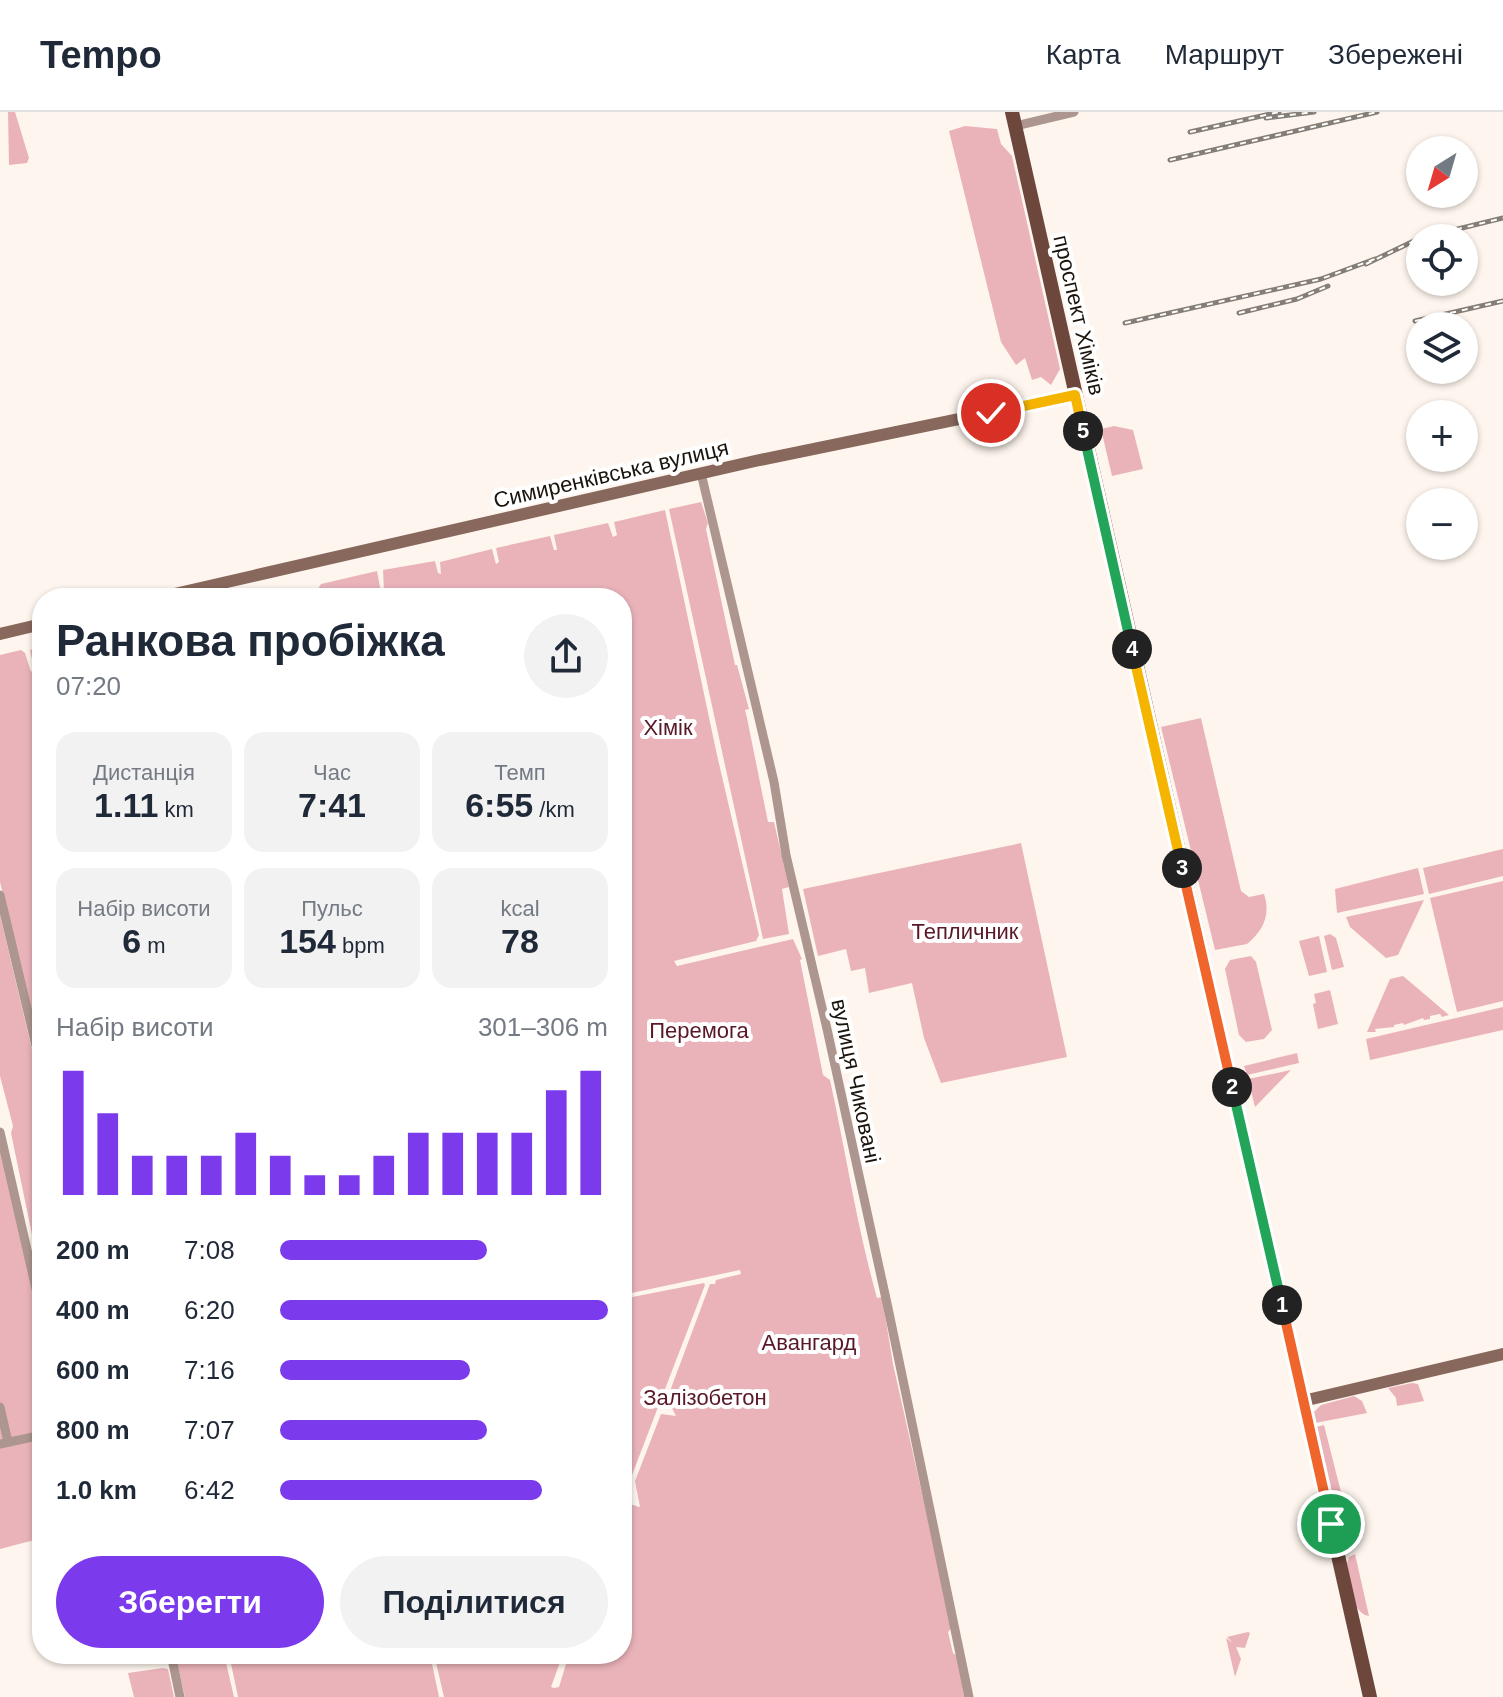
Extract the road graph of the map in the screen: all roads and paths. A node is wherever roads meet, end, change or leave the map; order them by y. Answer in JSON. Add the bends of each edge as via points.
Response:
{"nodes":[{"id":1,"x":1074,"y":112,"type":"edge"},
{"id":2,"x":1013,"y":119,"type":"edge"},
{"id":3,"x":1075,"y":395,"type":"junction"},
{"id":4,"x":701,"y":473,"type":"junction"},
{"id":5,"x":201,"y":588,"type":"edge"},
{"id":6,"x":32,"y":626,"type":"edge"},
{"id":7,"x":0,"y":634,"type":"edge"},
{"id":8,"x":0,"y":895,"type":"edge"},
{"id":9,"x":32,"y":1029,"type":"edge"},
{"id":10,"x":0,"y":1132,"type":"edge"},
{"id":11,"x":32,"y":1271,"type":"edge"},
{"id":12,"x":1503,"y":1354,"type":"edge"},
{"id":13,"x":1303,"y":1401,"type":"junction"},
{"id":14,"x":0,"y":1407,"type":"edge"},
{"id":15,"x":32,"y":1437,"type":"edge"},
{"id":16,"x":4,"y":1443,"type":"edge"},
{"id":17,"x":173,"y":1664,"type":"edge"},
{"id":18,"x":180,"y":1697,"type":"edge"},
{"id":19,"x":969,"y":1697,"type":"edge"},
{"id":20,"x":1370,"y":1697,"type":"edge"}],
"edges":[{"from":1,"to":2,"type":"street"},
{"from":2,"to":3,"type":"main road","name":"проспект Хіміків"},
{"from":3,"to":4,"type":"main road","name":"Симиренківська вулиця"},
{"from":3,"to":13,"type":"main road","name":"проспект Хіміків"},
{"from":4,"to":5,"type":"main road","name":"Симиренківська вулиця"},
{"from":4,"to":19,"type":"street","name":"вулиця Чиковані","via":[[774,782]]},
{"from":6,"to":7,"type":"main road"},
{"from":8,"to":9,"type":"street"},
{"from":10,"to":11,"type":"street"},
{"from":12,"to":13,"type":"main road"},
{"from":13,"to":20,"type":"main road","name":"проспект Хіміків"},
{"from":14,"to":16,"type":"street"},
{"from":15,"to":16,"type":"street"},
{"from":17,"to":18,"type":"street"}]}
